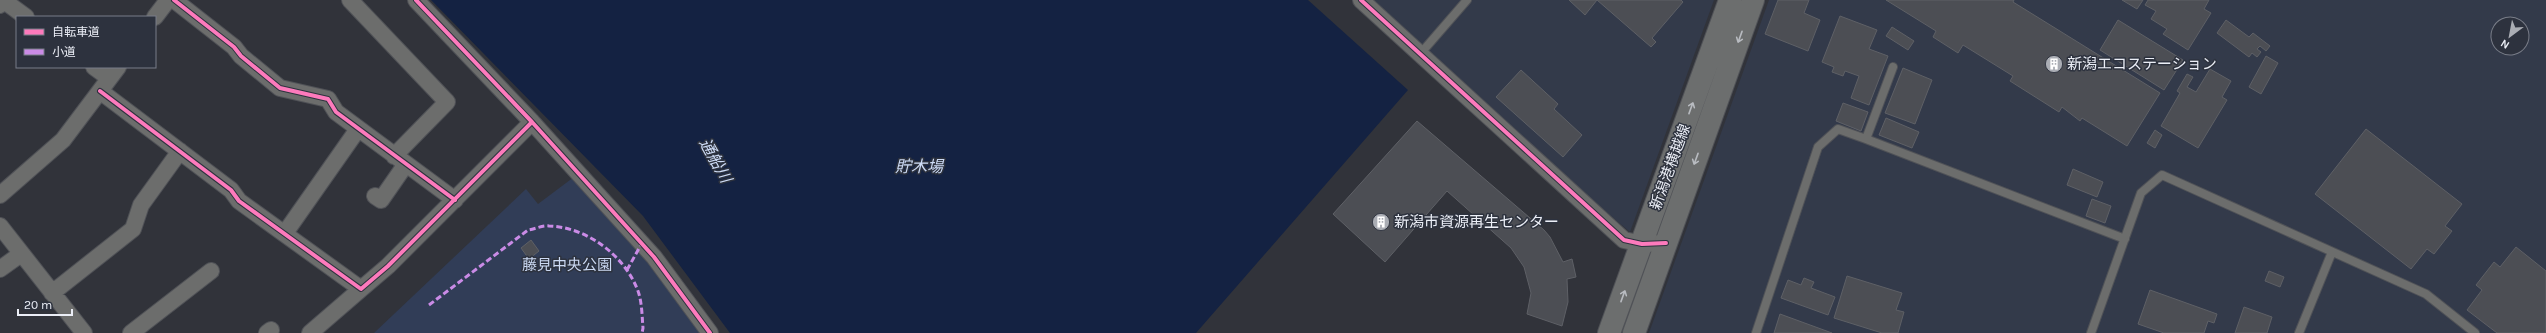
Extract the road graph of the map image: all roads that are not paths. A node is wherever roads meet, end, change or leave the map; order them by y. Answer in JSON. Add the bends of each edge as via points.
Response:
{"nodes":[{"id":1,"x":3,"y":0,"type":"edge"},
{"id":2,"x":168,"y":0,"type":"edge"},
{"id":3,"x":174,"y":0,"type":"edge"},
{"id":4,"x":350,"y":0,"type":"edge"},
{"id":5,"x":416,"y":0,"type":"edge"},
{"id":6,"x":1361,"y":0,"type":"edge"},
{"id":7,"x":1467,"y":0,"type":"edge"},
{"id":8,"x":1730,"y":0,"type":"edge"},
{"id":9,"x":1753,"y":0,"type":"edge"},
{"id":10,"x":0,"y":5,"type":"edge"},
{"id":11,"x":25,"y":16,"type":"edge"},
{"id":12,"x":156,"y":16,"type":"edge"},
{"id":13,"x":1421,"y":53,"type":"junction"},
{"id":14,"x":1892,"y":67,"type":"dead end"},
{"id":15,"x":95,"y":68,"type":"edge"},
{"id":16,"x":109,"y":79,"type":"edge"},
{"id":17,"x":532,"y":122,"type":"junction"},
{"id":18,"x":358,"y":130,"type":"junction"},
{"id":19,"x":1866,"y":139,"type":"junction"},
{"id":20,"x":180,"y":151,"type":"junction"},
{"id":21,"x":400,"y":160,"type":"junction"},
{"id":22,"x":0,"y":195,"type":"edge"},
{"id":23,"x":375,"y":196,"type":"dead end"},
{"id":24,"x":455,"y":200,"type":"junction"},
{"id":25,"x":0,"y":226,"type":"edge"},
{"id":26,"x":285,"y":233,"type":"junction"},
{"id":27,"x":2125,"y":239,"type":"junction"},
{"id":28,"x":1666,"y":243,"type":"junction"},
{"id":29,"x":1642,"y":244,"type":"junction"},
{"id":30,"x":2332,"y":252,"type":"junction"},
{"id":31,"x":21,"y":254,"type":"junction"},
{"id":32,"x":0,"y":269,"type":"edge"},
{"id":33,"x":211,"y":271,"type":"dead end"},
{"id":34,"x":361,"y":289,"type":"junction"},
{"id":35,"x":52,"y":293,"type":"junction"},
{"id":36,"x":84,"y":333,"type":"edge"},
{"id":37,"x":131,"y":333,"type":"edge"},
{"id":38,"x":310,"y":333,"type":"edge"},
{"id":39,"x":710,"y":333,"type":"edge"},
{"id":40,"x":1609,"y":333,"type":"edge"},
{"id":41,"x":1634,"y":333,"type":"edge"},
{"id":42,"x":1756,"y":333,"type":"edge"},
{"id":43,"x":2091,"y":333,"type":"edge"},
{"id":44,"x":2299,"y":333,"type":"edge"},
{"id":45,"x":2475,"y":333,"type":"edge"}],
"edges":[{"from":1,"to":10,"type":"street"},
{"from":1,"to":11,"type":"street"},
{"from":2,"to":12,"type":"street"},
{"from":3,"to":18,"type":"street","via":[[234,47],[240,56],[280,88],[328,99],[336,112]]},
{"from":4,"to":21,"type":"street","via":[[447,102]]},
{"from":5,"to":17,"type":"street"},
{"from":6,"to":13,"type":"street"},
{"from":7,"to":13,"type":"lane"},
{"from":29,"to":8,"type":"main road","name":"新潟港横越線","one_way":true},
{"from":9,"to":28,"type":"main road","name":"新潟港横越線","one_way":true},
{"from":13,"to":29,"type":"street","via":[[1624,240]]},
{"from":14,"to":19,"type":"lane"},
{"from":15,"to":16,"type":"street"},
{"from":16,"to":20,"type":"street"},
{"from":16,"to":22,"type":"street","via":[[64,140]]},
{"from":17,"to":24,"type":"street"},
{"from":17,"to":39,"type":"street","via":[[654,257]]},
{"from":18,"to":21,"type":"street"},
{"from":18,"to":26,"type":"street"},
{"from":19,"to":27,"type":"lane"},
{"from":19,"to":42,"type":"lane","via":[[1838,129],[1818,147]]},
{"from":20,"to":26,"type":"street","via":[[231,190],[239,201]]},
{"from":20,"to":35,"type":"street","via":[[141,205],[133,229]]},
{"from":21,"to":23,"type":"street","via":[[381,200]]},
{"from":21,"to":24,"type":"street"},
{"from":24,"to":34,"type":"street"},
{"from":25,"to":31,"type":"street"},
{"from":26,"to":34,"type":"street"},
{"from":27,"to":30,"type":"lane","via":[[2141,193],[2162,176]]},
{"from":27,"to":43,"type":"lane"},
{"from":28,"to":29,"type":"street"},
{"from":28,"to":41,"type":"main road","name":"新潟港横越線"},
{"from":40,"to":29,"type":"main road","name":"新潟港横越線","one_way":true},
{"from":30,"to":44,"type":"lane"},
{"from":30,"to":45,"type":"lane","via":[[2426,294]]},
{"from":31,"to":32,"type":"street"},
{"from":31,"to":35,"type":"street"},
{"from":33,"to":37,"type":"street"},
{"from":34,"to":38,"type":"street"},
{"from":35,"to":36,"type":"street"}]}
